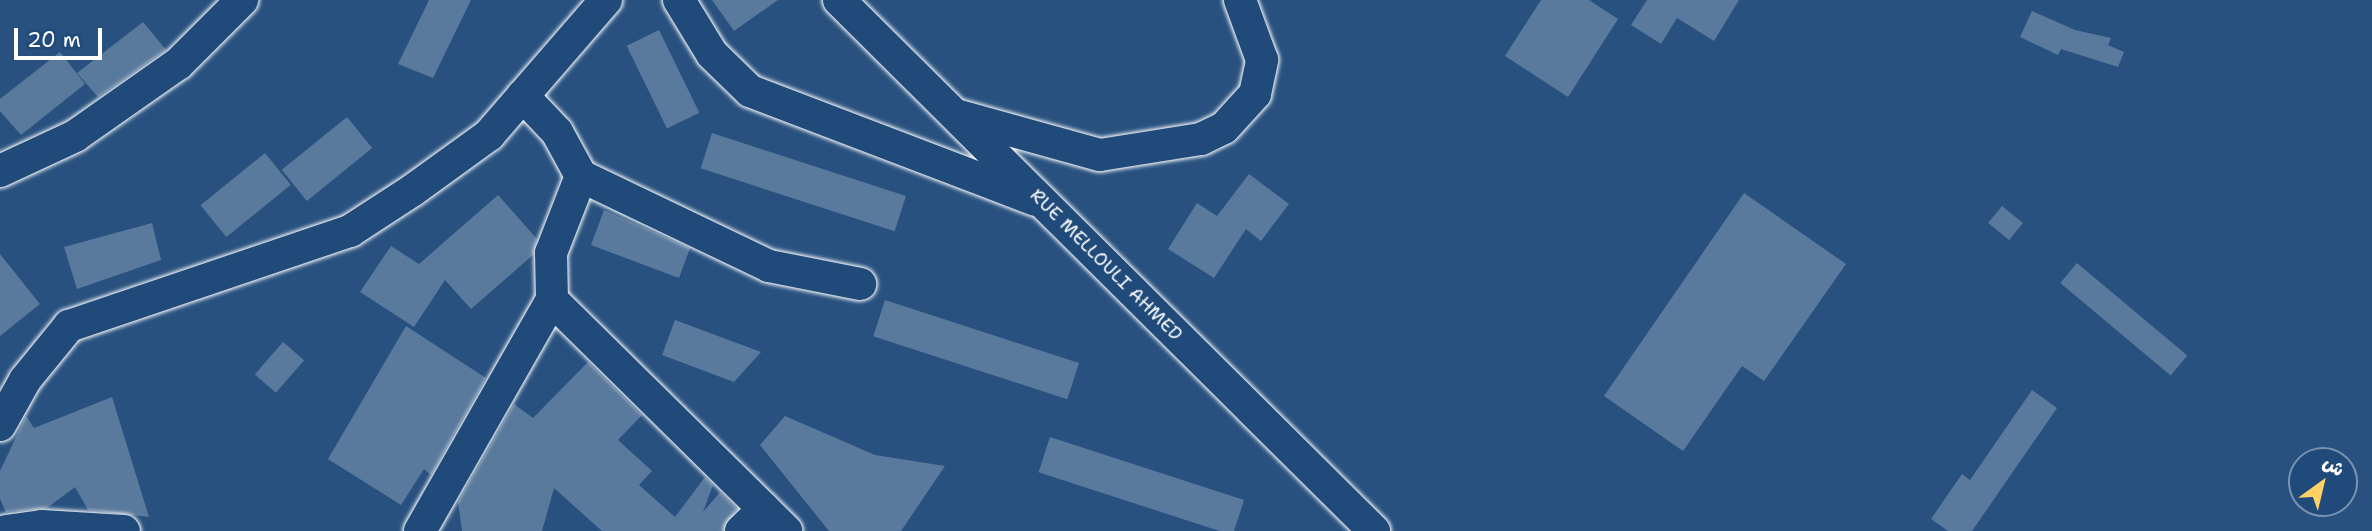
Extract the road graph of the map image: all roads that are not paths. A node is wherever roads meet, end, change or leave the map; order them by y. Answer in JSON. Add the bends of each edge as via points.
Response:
{"nodes":[{"id":1,"x":242,"y":0,"type":"edge"},
{"id":2,"x":606,"y":0,"type":"edge"},
{"id":3,"x":679,"y":0,"type":"edge"},
{"id":4,"x":839,"y":0,"type":"edge"},
{"id":5,"x":1240,"y":0,"type":"edge"},
{"id":6,"x":523,"y":96,"type":"junction"},
{"id":7,"x":954,"y":114,"type":"junction"},
{"id":8,"x":0,"y":171,"type":"edge"},
{"id":9,"x":582,"y":176,"type":"junction"},
{"id":10,"x":1044,"y":204,"type":"junction"},
{"id":11,"x":860,"y":284,"type":"dead end"},
{"id":12,"x":552,"y":300,"type":"junction"},
{"id":13,"x":0,"y":425,"type":"edge"},
{"id":14,"x":764,"y":509,"type":"junction"},
{"id":15,"x":6,"y":531,"type":"edge"},
{"id":16,"x":124,"y":531,"type":"edge"},
{"id":17,"x":420,"y":531,"type":"edge"},
{"id":18,"x":741,"y":531,"type":"edge"},
{"id":19,"x":786,"y":531,"type":"edge"},
{"id":20,"x":1374,"y":531,"type":"edge"}],
"edges":[{"from":1,"to":8,"type":"street","via":[[178,64],[75,136]]},
{"from":2,"to":6,"type":"street"},
{"from":3,"to":10,"type":"street","via":[[712,54],[750,91]]},
{"from":4,"to":7,"type":"street","name":"RUE MELLOULI AHMED"},
{"from":5,"to":7,"type":"street","via":[[1262,60],[1255,94],[1224,128],[1201,139],[1100,155]]},
{"from":6,"to":9,"type":"street","via":[[557,132]]},
{"from":6,"to":13,"type":"street","via":[[489,135],[350,231],[69,326],[25,380]]},
{"from":7,"to":10,"type":"street","name":"RUE MELLOULI AHMED"},
{"from":9,"to":11,"type":"street","via":[[769,266]]},
{"from":9,"to":12,"type":"street","via":[[551,253]]},
{"from":10,"to":20,"type":"street","name":"RUE MELLOULI AHMED"},
{"from":12,"to":14,"type":"street"},
{"from":12,"to":17,"type":"street"},
{"from":14,"to":18,"type":"street"},
{"from":14,"to":19,"type":"street"},
{"from":15,"to":16,"type":"street","via":[[54,526]]}]}
